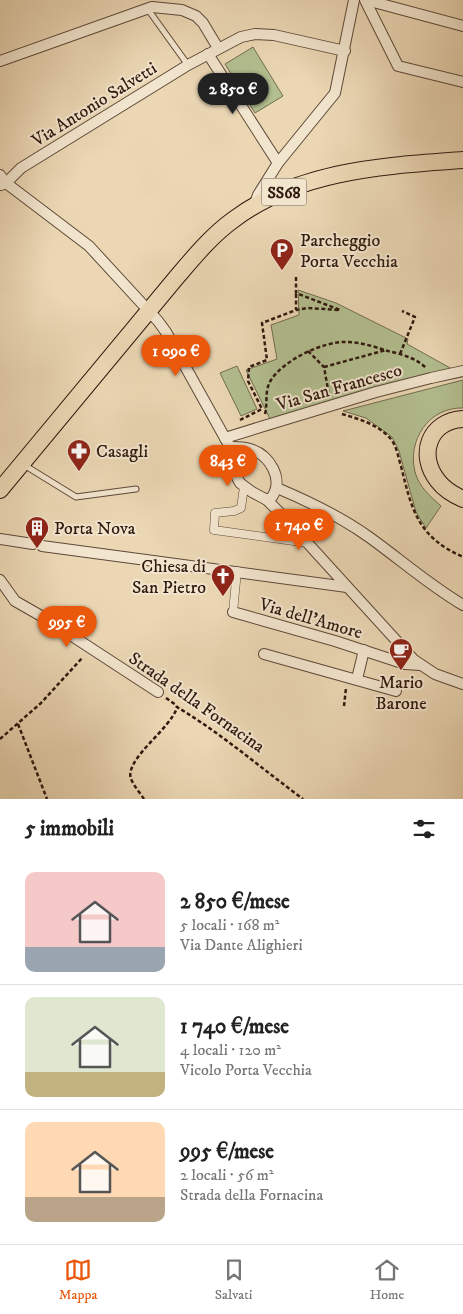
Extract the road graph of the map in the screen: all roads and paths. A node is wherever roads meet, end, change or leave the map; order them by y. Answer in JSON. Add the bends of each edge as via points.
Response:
{"nodes":[{"id":1,"x":354,"y":0,"type":"edge"},
{"id":2,"x":365,"y":0,"type":"edge"},
{"id":3,"x":147,"y":8,"type":"junction"},
{"id":4,"x":463,"y":26,"type":"edge"},
{"id":5,"x":218,"y":48,"type":"junction"},
{"id":6,"x":345,"y":51,"type":"junction"},
{"id":7,"x":208,"y":54,"type":"junction"},
{"id":8,"x":0,"y":61,"type":"edge"},
{"id":9,"x":188,"y":65,"type":"junction"},
{"id":10,"x":463,"y":82,"type":"edge"},
{"id":11,"x":463,"y":160,"type":"edge"},
{"id":12,"x":278,"y":163,"type":"junction"},
{"id":13,"x":2,"y":181,"type":"edge"},
{"id":14,"x":254,"y":206,"type":"junction"},
{"id":15,"x":296,"y":275,"type":"dead end"},
{"id":16,"x":296,"y":293,"type":"junction"},
{"id":17,"x":148,"y":310,"type":"junction"},
{"id":18,"x":296,"y":310,"type":"junction"},
{"id":19,"x":402,"y":311,"type":"dead end"},
{"id":20,"x":386,"y":350,"type":"junction"},
{"id":21,"x":308,"y":351,"type":"junction"},
{"id":22,"x":400,"y":354,"type":"junction"},
{"id":23,"x":324,"y":367,"type":"junction"},
{"id":24,"x":463,"y":371,"type":"edge"},
{"id":25,"x":431,"y":378,"type":"junction"},
{"id":26,"x":330,"y":401,"type":"dead end"},
{"id":27,"x":266,"y":407,"type":"junction"},
{"id":28,"x":262,"y":409,"type":"junction"},
{"id":29,"x":335,"y":411,"type":"dead end"},
{"id":30,"x":463,"y":419,"type":"edge"},
{"id":31,"x":264,"y":422,"type":"junction"},
{"id":32,"x":225,"y":439,"type":"junction"},
{"id":33,"x":21,"y":463,"type":"junction"},
{"id":34,"x":244,"y":486,"type":"junction"},
{"id":35,"x":277,"y":488,"type":"junction"},
{"id":36,"x":136,"y":489,"type":"dead end"},
{"id":37,"x":0,"y":490,"type":"edge"},
{"id":38,"x":463,"y":499,"type":"edge"},
{"id":39,"x":266,"y":500,"type":"junction"},
{"id":40,"x":0,"y":539,"type":"edge"},
{"id":41,"x":309,"y":543,"type":"junction"},
{"id":42,"x":463,"y":557,"type":"edge"},
{"id":43,"x":237,"y":571,"type":"junction"},
{"id":44,"x":0,"y":580,"type":"edge"},
{"id":45,"x":347,"y":587,"type":"junction"},
{"id":46,"x":463,"y":605,"type":"edge"},
{"id":47,"x":233,"y":612,"type":"joint"},
{"id":48,"x":91,"y":648,"type":"junction"},
{"id":49,"x":364,"y":650,"type":"junction"},
{"id":50,"x":264,"y":654,"type":"dead end"},
{"id":51,"x":420,"y":665,"type":"junction"},
{"id":52,"x":352,"y":678,"type":"junction"},
{"id":53,"x":463,"y":684,"type":"edge"},
{"id":54,"x":396,"y":691,"type":"dead end"},
{"id":55,"x":158,"y":692,"type":"joint"},
{"id":56,"x":344,"y":706,"type":"dead end"},
{"id":57,"x":177,"y":707,"type":"junction"},
{"id":58,"x":18,"y":724,"type":"junction"},
{"id":59,"x":0,"y":739,"type":"edge"},
{"id":60,"x":47,"y":799,"type":"edge"},
{"id":61,"x":144,"y":799,"type":"edge"},
{"id":62,"x":303,"y":799,"type":"edge"}],
"edges":[{"from":1,"to":6,"type":"street"},
{"from":2,"to":4,"type":"street"},
{"from":2,"to":10,"type":"street","via":[[398,66]]},
{"from":3,"to":5,"type":"street","via":[[176,9],[196,16]]},
{"from":3,"to":8,"type":"street"},
{"from":3,"to":9,"type":"lane"},
{"from":5,"to":6,"type":"street","name":"Via Antonio Salvetti","via":[[245,36],[269,34]]},
{"from":5,"to":7,"type":"street","name":"Via Antonio Salvetti"},
{"from":6,"to":12,"type":"street","via":[[334,96]]},
{"from":7,"to":9,"type":"street","name":"Via Antonio Salvetti"},
{"from":7,"to":12,"type":"street"},
{"from":9,"to":13,"type":"street","name":"Via Antonio Salvetti"},
{"from":11,"to":14,"type":"main road","number":"SS68","via":[[343,173],[300,186]]},
{"from":12,"to":14,"type":"street"},
{"from":13,"to":17,"type":"street","via":[[85,243]]},
{"from":14,"to":17,"type":"main road","number":"SS68","via":[[202,248]]},
{"from":15,"to":16,"type":"path"},
{"from":16,"to":18,"type":"path"},
{"from":16,"to":18,"type":"path","via":[[340,310]]},
{"from":17,"to":32,"type":"street","via":[[166,332]]},
{"from":17,"to":33,"type":"main road","number":"SS68"},
{"from":18,"to":28,"type":"path","via":[[262,323],[267,360],[249,367],[248,381]]},
{"from":19,"to":22,"type":"path","via":[[415,317]]},
{"from":20,"to":21,"type":"path","via":[[347,342]]},
{"from":20,"to":22,"type":"path"},
{"from":20,"to":23,"type":"path"},
{"from":21,"to":23,"type":"path"},
{"from":21,"to":27,"type":"path","via":[[271,380],[266,392]]},
{"from":22,"to":25,"type":"path","via":[[424,366]]},
{"from":23,"to":26,"type":"path"},
{"from":24,"to":25,"type":"street","name":"Via San Francesco"},
{"from":25,"to":31,"type":"street","name":"Via San Francesco","bridge":true},
{"from":27,"to":28,"type":"path"},
{"from":27,"to":31,"type":"path"},
{"from":28,"to":32,"type":"path"},
{"from":29,"to":42,"type":"path","via":[[364,420],[390,438],[412,508],[422,527],[433,539]]},
{"from":30,"to":38,"type":"main road","via":[[450,421],[438,428],[432,436],[428,454],[436,479]]},
{"from":31,"to":32,"type":"street","name":"Via San Francesco"},
{"from":32,"to":34,"type":"street","via":[[232,468]]},
{"from":32,"to":35,"type":"street","via":[[261,454],[275,471]]},
{"from":33,"to":36,"type":"lane","via":[[76,497]]},
{"from":33,"to":37,"type":"main road","number":"SS68"},
{"from":34,"to":39,"type":"street"},
{"from":34,"to":41,"type":"street","via":[[241,508],[234,512],[215,513],[214,530]]},
{"from":35,"to":39,"type":"street"},
{"from":35,"to":46,"type":"street","via":[[360,531],[436,589]]},
{"from":39,"to":41,"type":"street"},
{"from":40,"to":43,"type":"street"},
{"from":41,"to":45,"type":"street"},
{"from":43,"to":45,"type":"street"},
{"from":43,"to":47,"type":"street","name":"Via dell'Amore"},
{"from":44,"to":48,"type":"street","name":"Strada della Fornacina","via":[[15,601]]},
{"from":45,"to":51,"type":"street"},
{"from":47,"to":49,"type":"street","name":"Via dell'Amore"},
{"from":48,"to":55,"type":"street","name":"Strada della Fornacina"},
{"from":48,"to":58,"type":"path"},
{"from":49,"to":51,"type":"street","name":"Via dell'Amore","via":[[405,664]]},
{"from":49,"to":52,"type":"street"},
{"from":50,"to":52,"type":"street"},
{"from":51,"to":53,"type":"street"},
{"from":52,"to":54,"type":"street"},
{"from":52,"to":56,"type":"path"},
{"from":55,"to":57,"type":"path","name":"Strada della Fornacina"},
{"from":57,"to":61,"type":"path","via":[[174,717],[137,758],[130,772]]},
{"from":57,"to":62,"type":"path","name":"Strada della Fornacina","via":[[229,741]]},
{"from":58,"to":59,"type":"path"},
{"from":58,"to":60,"type":"path"}]}
